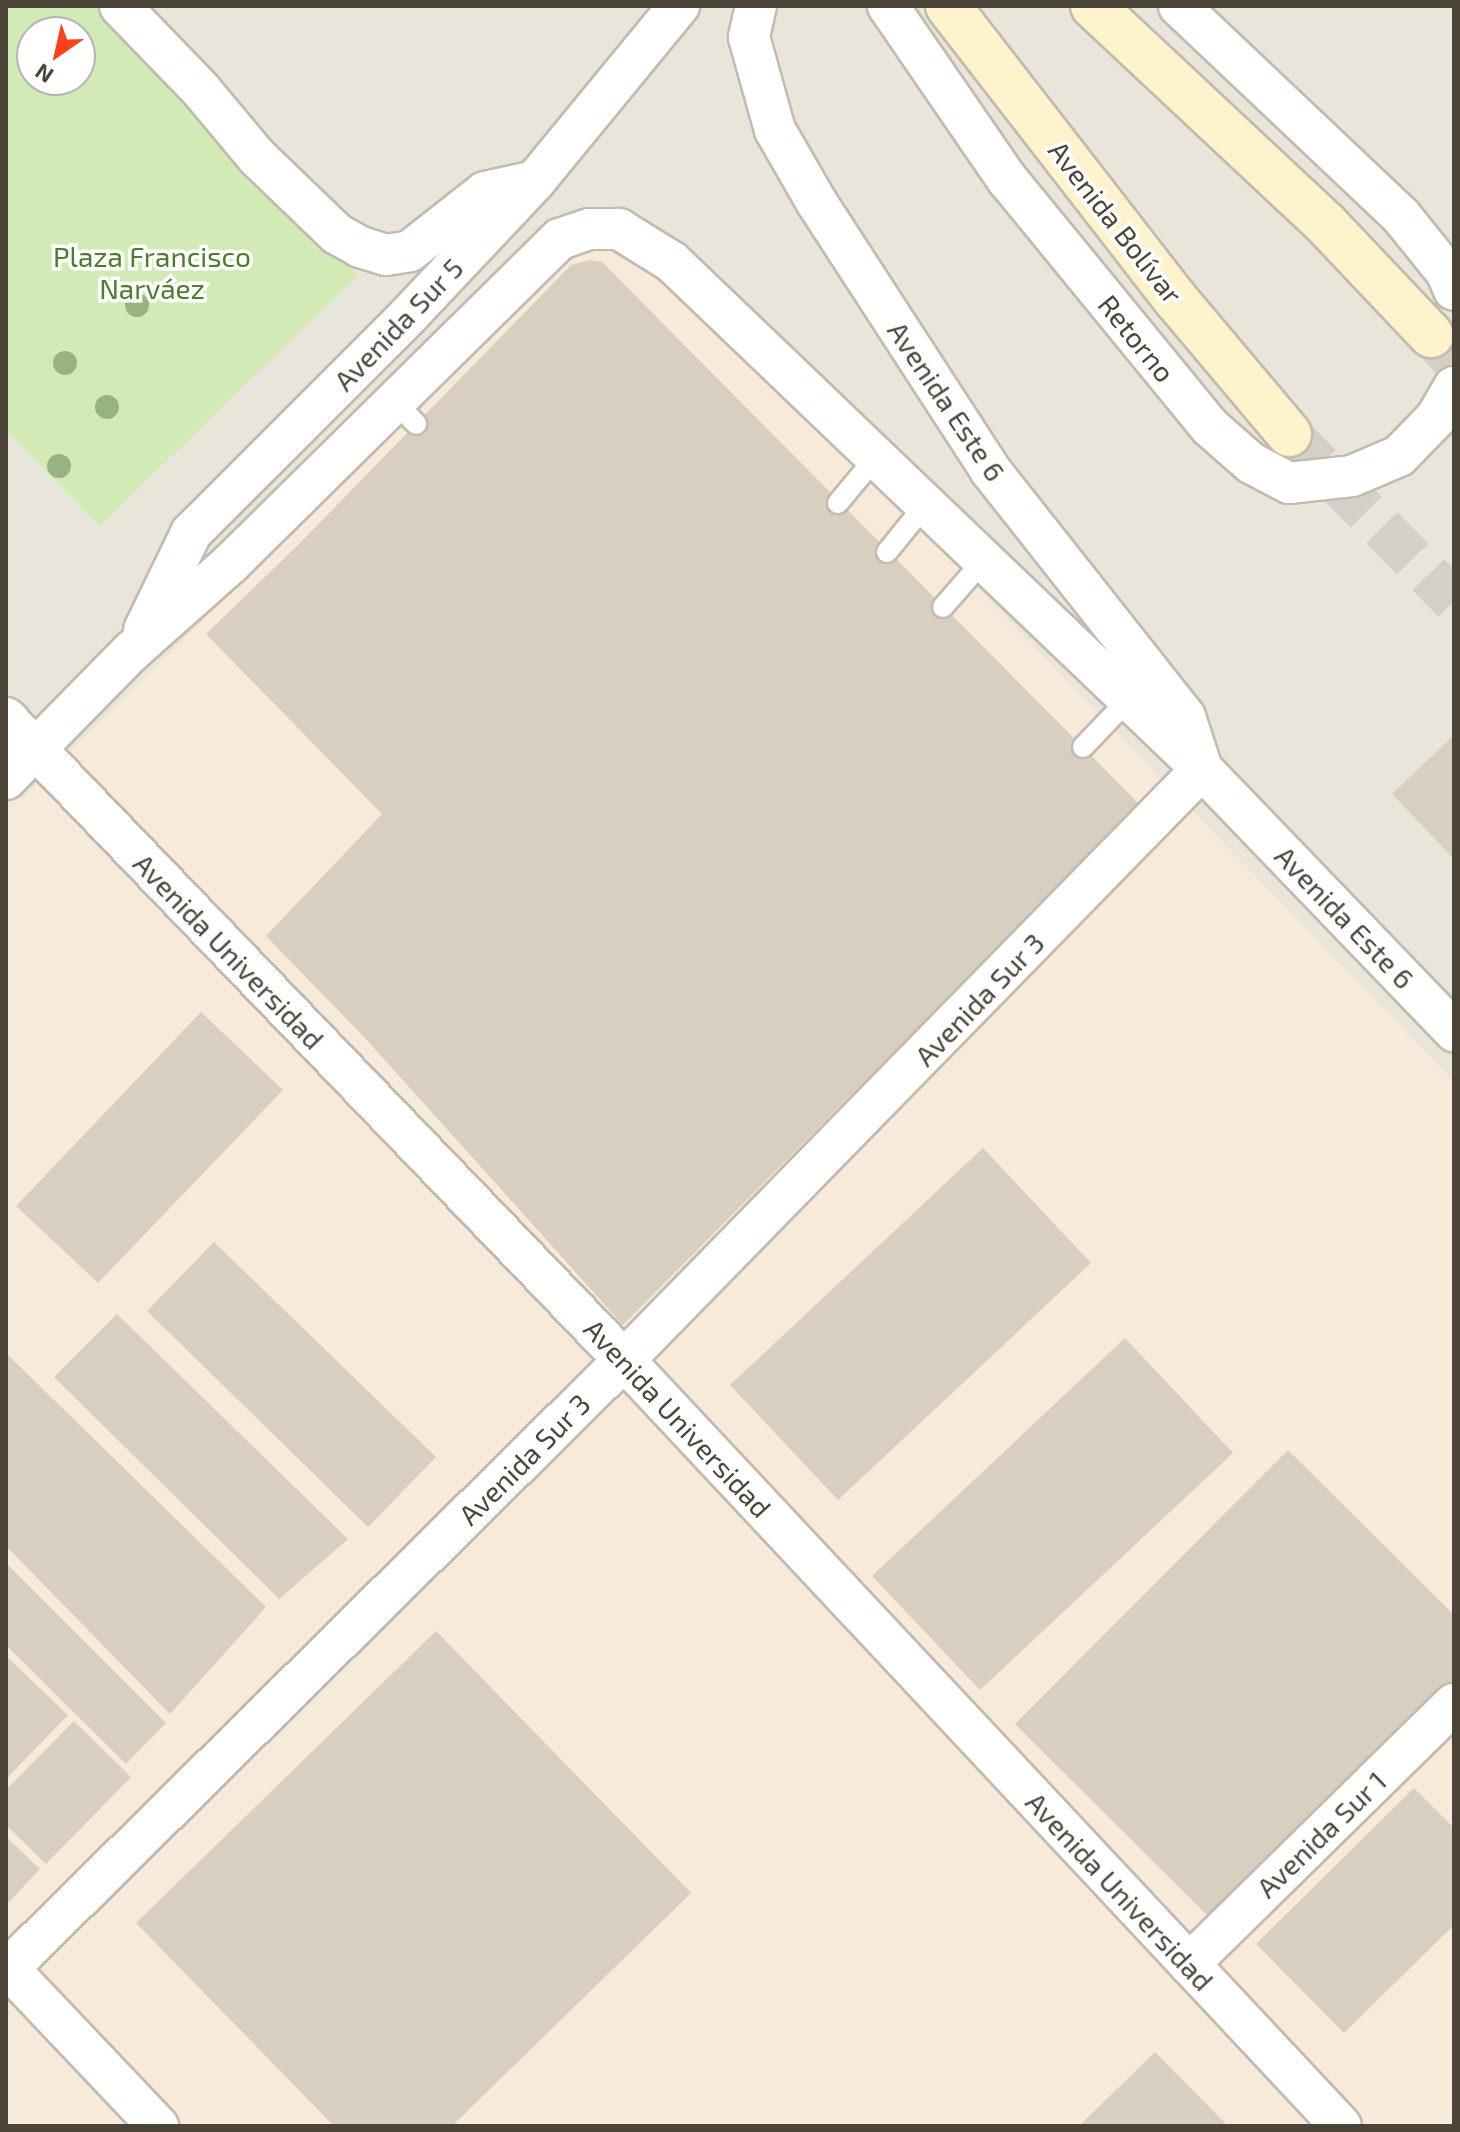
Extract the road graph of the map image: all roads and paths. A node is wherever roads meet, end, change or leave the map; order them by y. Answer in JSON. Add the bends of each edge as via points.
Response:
{"nodes":[{"id":1,"x":120,"y":6,"type":"edge"},
{"id":2,"x":679,"y":6,"type":"edge"},
{"id":3,"x":756,"y":6,"type":"edge"},
{"id":4,"x":888,"y":6,"type":"edge"},
{"id":5,"x":948,"y":6,"type":"edge"},
{"id":6,"x":1093,"y":6,"type":"edge"},
{"id":7,"x":1179,"y":6,"type":"edge"},
{"id":8,"x":535,"y":181,"type":"junction"},
{"id":9,"x":589,"y":229,"type":"joint"},
{"id":10,"x":1454,"y":290,"type":"edge"},
{"id":11,"x":1431,"y":335,"type":"tunnel mouth"},
{"id":12,"x":1454,"y":387,"type":"edge"},
{"id":13,"x":1289,"y":434,"type":"tunnel mouth"},
{"id":14,"x":876,"y":457,"type":"junction"},
{"id":15,"x":838,"y":503,"type":"dead end"},
{"id":16,"x":926,"y":504,"type":"junction"},
{"id":17,"x":887,"y":552,"type":"dead end"},
{"id":18,"x":984,"y":560,"type":"junction"},
{"id":19,"x":943,"y":607,"type":"dead end"},
{"id":20,"x":132,"y":651,"type":"junction"},
{"id":21,"x":1129,"y":699,"type":"junction"},
{"id":22,"x":6,"y":718,"type":"edge"},
{"id":23,"x":1083,"y":747,"type":"dead end"},
{"id":24,"x":35,"y":748,"type":"junction"},
{"id":25,"x":1202,"y":769,"type":"junction"},
{"id":26,"x":6,"y":779,"type":"edge"},
{"id":27,"x":1454,"y":1031,"type":"edge"},
{"id":28,"x":624,"y":1360,"type":"junction"},
{"id":29,"x":1454,"y":1704,"type":"edge"},
{"id":30,"x":1189,"y":1964,"type":"junction"},
{"id":31,"x":7,"y":1968,"type":"edge"},
{"id":32,"x":158,"y":2126,"type":"edge"},
{"id":33,"x":1341,"y":2126,"type":"edge"}],
"edges":[{"from":1,"to":8,"type":"street","via":[[257,157],[337,234],[360,247],[386,255],[410,251],[485,192]]},
{"from":2,"to":8,"type":"street","name":"Avenida Sur 5"},
{"from":3,"to":25,"type":"street","name":"Avenida Este 6","via":[[749,37],[759,83],[775,130],[817,203],[991,471],[1185,717]]},
{"from":4,"to":12,"type":"street","name":"Retorno","via":[[1007,179],[1210,427],[1251,463],[1289,483],[1352,476],[1399,456],[1436,418]]},
{"from":5,"to":13,"type":"main road","name":"Avenida Bolívar","via":[[1177,301]]},
{"from":6,"to":11,"type":"main road","via":[[1326,224]]},
{"from":7,"to":10,"type":"street","via":[[1401,216],[1447,273]]},
{"from":8,"to":20,"type":"street","name":"Avenida Sur 5","via":[[191,533]]},
{"from":9,"to":14,"type":"street","name":"Avenida Este 6","via":[[619,229],[672,262]]},
{"from":9,"to":20,"type":"street","name":"Avenida Sur 5","via":[[560,239],[406,414]]},
{"from":14,"to":15,"type":"lane"},
{"from":14,"to":16,"type":"street","name":"Avenida Este 6"},
{"from":16,"to":17,"type":"lane"},
{"from":16,"to":18,"type":"street","name":"Avenida Este 6"},
{"from":18,"to":19,"type":"lane"},
{"from":18,"to":21,"type":"street","name":"Avenida Este 6"},
{"from":20,"to":24,"type":"street","name":"Avenida Sur 5"},
{"from":21,"to":23,"type":"lane"},
{"from":21,"to":25,"type":"street","name":"Avenida Este 6"},
{"from":22,"to":24,"type":"street","name":"Avenida Universidad"},
{"from":24,"to":26,"type":"street","name":"Avenida Sur 5"},
{"from":24,"to":28,"type":"street","name":"Avenida Universidad"},
{"from":25,"to":27,"type":"street","name":"Avenida Este 6"},
{"from":25,"to":28,"type":"street","name":"Avenida Sur 3","via":[[962,1000]]},
{"from":28,"to":30,"type":"street","name":"Avenida Universidad"},
{"from":28,"to":31,"type":"street","name":"Avenida Sur 3"},
{"from":29,"to":30,"type":"street","name":"Avenida Sur 1"},
{"from":30,"to":33,"type":"street","name":"Avenida Universidad"},
{"from":31,"to":32,"type":"street"}]}
